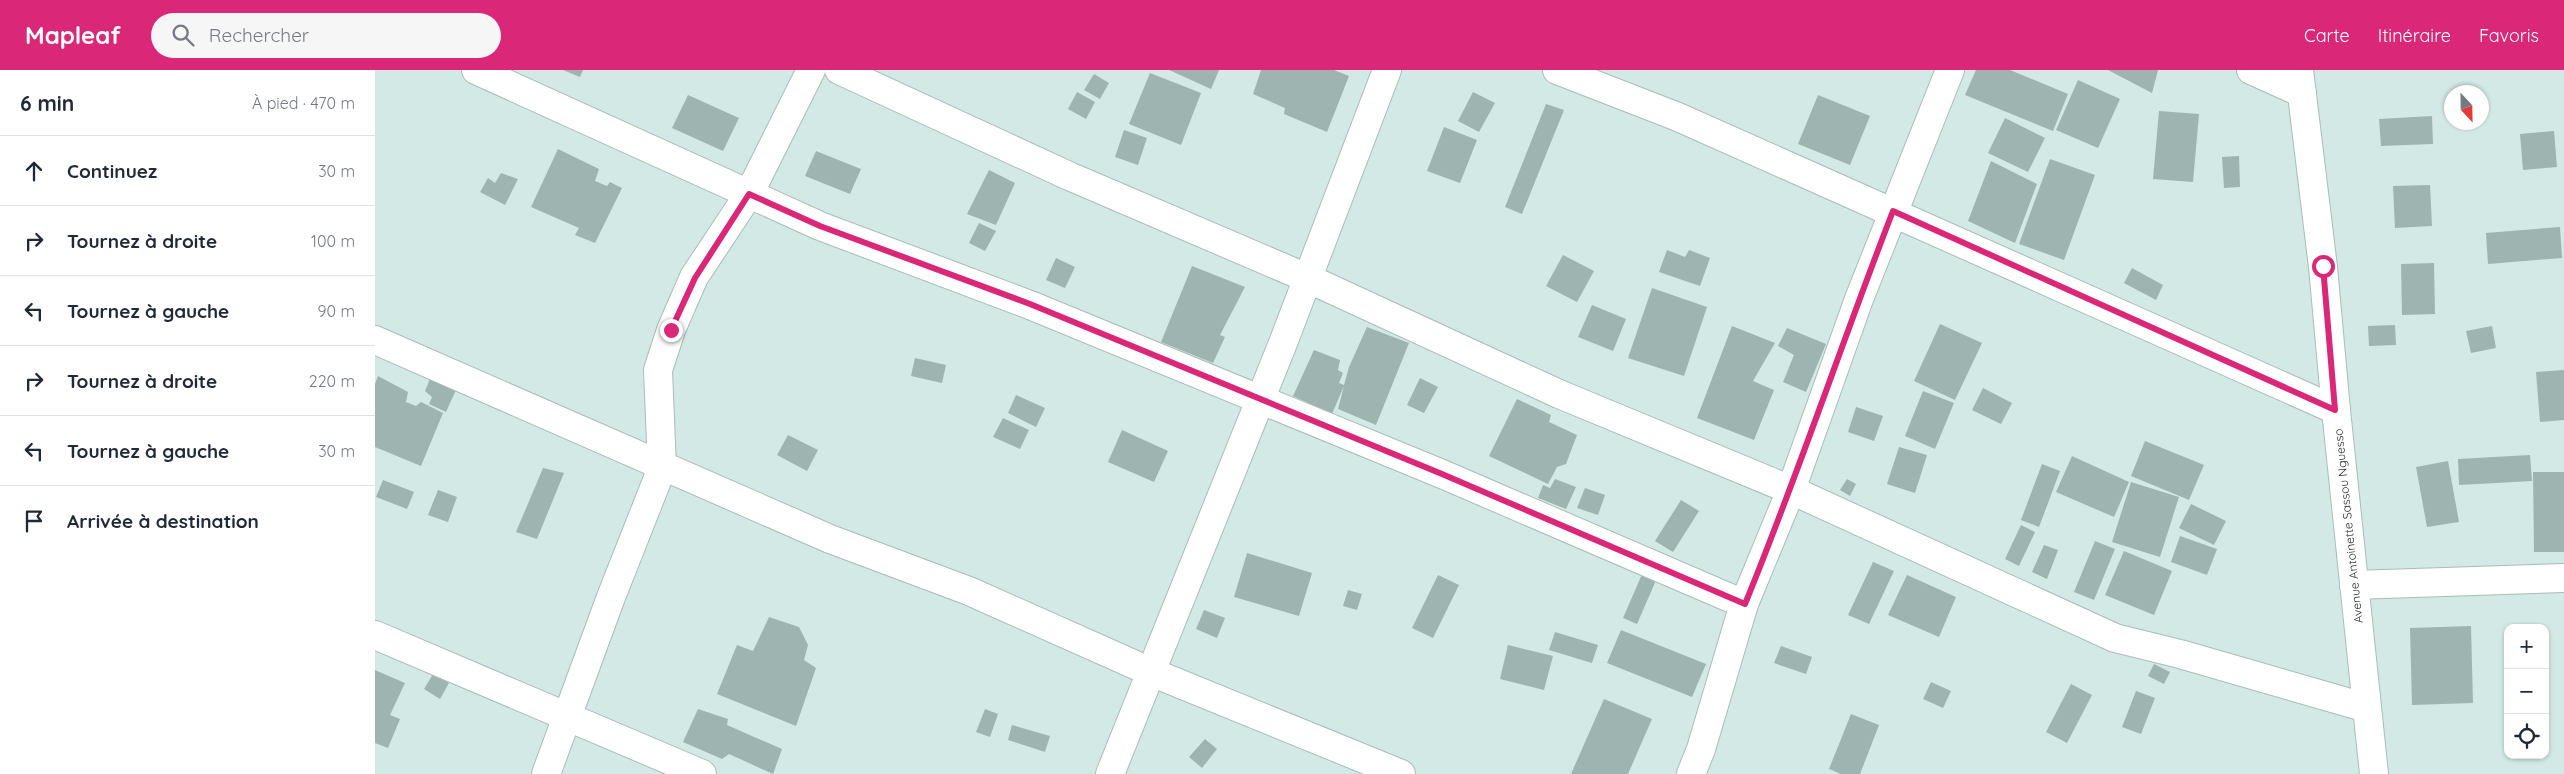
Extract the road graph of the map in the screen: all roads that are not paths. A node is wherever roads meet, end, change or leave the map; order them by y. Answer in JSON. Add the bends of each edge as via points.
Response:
{"nodes":[{"id":1,"x":476,"y":70,"type":"edge"},
{"id":2,"x":811,"y":70,"type":"edge"},
{"id":3,"x":839,"y":70,"type":"edge"},
{"id":4,"x":1387,"y":70,"type":"edge"},
{"id":5,"x":1557,"y":70,"type":"edge"},
{"id":6,"x":1950,"y":70,"type":"edge"},
{"id":7,"x":2251,"y":70,"type":"edge"},
{"id":8,"x":2301,"y":82,"type":"edge"},
{"id":9,"x":749,"y":194,"type":"junction"},
{"id":10,"x":1893,"y":211,"type":"junction"},
{"id":11,"x":1307,"y":278,"type":"junction"},
{"id":12,"x":375,"y":340,"type":"edge"},
{"id":13,"x":1259,"y":400,"type":"junction"},
{"id":14,"x":2335,"y":410,"type":"junction"},
{"id":15,"x":662,"y":468,"type":"junction"},
{"id":16,"x":1791,"y":490,"type":"junction"},
{"id":17,"x":2564,"y":578,"type":"edge"},
{"id":18,"x":2354,"y":585,"type":"junction"},
{"id":19,"x":1745,"y":604,"type":"junction"},
{"id":20,"x":375,"y":635,"type":"edge"},
{"id":21,"x":1151,"y":672,"type":"junction"},
{"id":22,"x":2367,"y":708,"type":"junction"},
{"id":23,"x":567,"y":717,"type":"junction"},
{"id":24,"x":546,"y":774,"type":"edge"},
{"id":25,"x":702,"y":774,"type":"edge"},
{"id":26,"x":1110,"y":774,"type":"edge"},
{"id":27,"x":1401,"y":774,"type":"edge"},
{"id":28,"x":1691,"y":774,"type":"edge"},
{"id":29,"x":2374,"y":774,"type":"edge"}],
"edges":[{"from":1,"to":9,"type":"street"},
{"from":2,"to":9,"type":"street"},
{"from":3,"to":11,"type":"street","via":[[1069,176]]},
{"from":4,"to":11,"type":"street"},
{"from":5,"to":10,"type":"street","via":[[1678,117]]},
{"from":6,"to":10,"type":"street"},
{"from":7,"to":8,"type":"street"},
{"from":8,"to":14,"type":"street","name":"Avenue Antoinette Sassou Nguesso","via":[[2323,266]]},
{"from":9,"to":13,"type":"street","via":[[820,226],[1030,304]]},
{"from":9,"to":15,"type":"street","via":[[695,278],[668,338],[658,370]]},
{"from":10,"to":14,"type":"street"},
{"from":10,"to":16,"type":"street"},
{"from":11,"to":13,"type":"street"},
{"from":11,"to":16,"type":"street","via":[[1559,394]]},
{"from":12,"to":15,"type":"street"},
{"from":13,"to":19,"type":"street","via":[[1442,474]]},
{"from":13,"to":21,"type":"street"},
{"from":14,"to":18,"type":"street","name":"Avenue Antoinette Sassou Nguesso"},
{"from":15,"to":21,"type":"street","via":[[830,539],[969,591]]},
{"from":15,"to":23,"type":"street"},
{"from":16,"to":19,"type":"street"},
{"from":16,"to":22,"type":"street","via":[[2115,638]]},
{"from":17,"to":18,"type":"street"},
{"from":18,"to":22,"type":"street","name":"Avenue Antoinette Sassou Nguesso"},
{"from":19,"to":28,"type":"street"},
{"from":20,"to":23,"type":"street"},
{"from":21,"to":26,"type":"street"},
{"from":21,"to":27,"type":"street"},
{"from":22,"to":29,"type":"street","name":"Avenue Antoinette Sassou Nguesso"},
{"from":23,"to":24,"type":"street"},
{"from":23,"to":25,"type":"street"}]}
